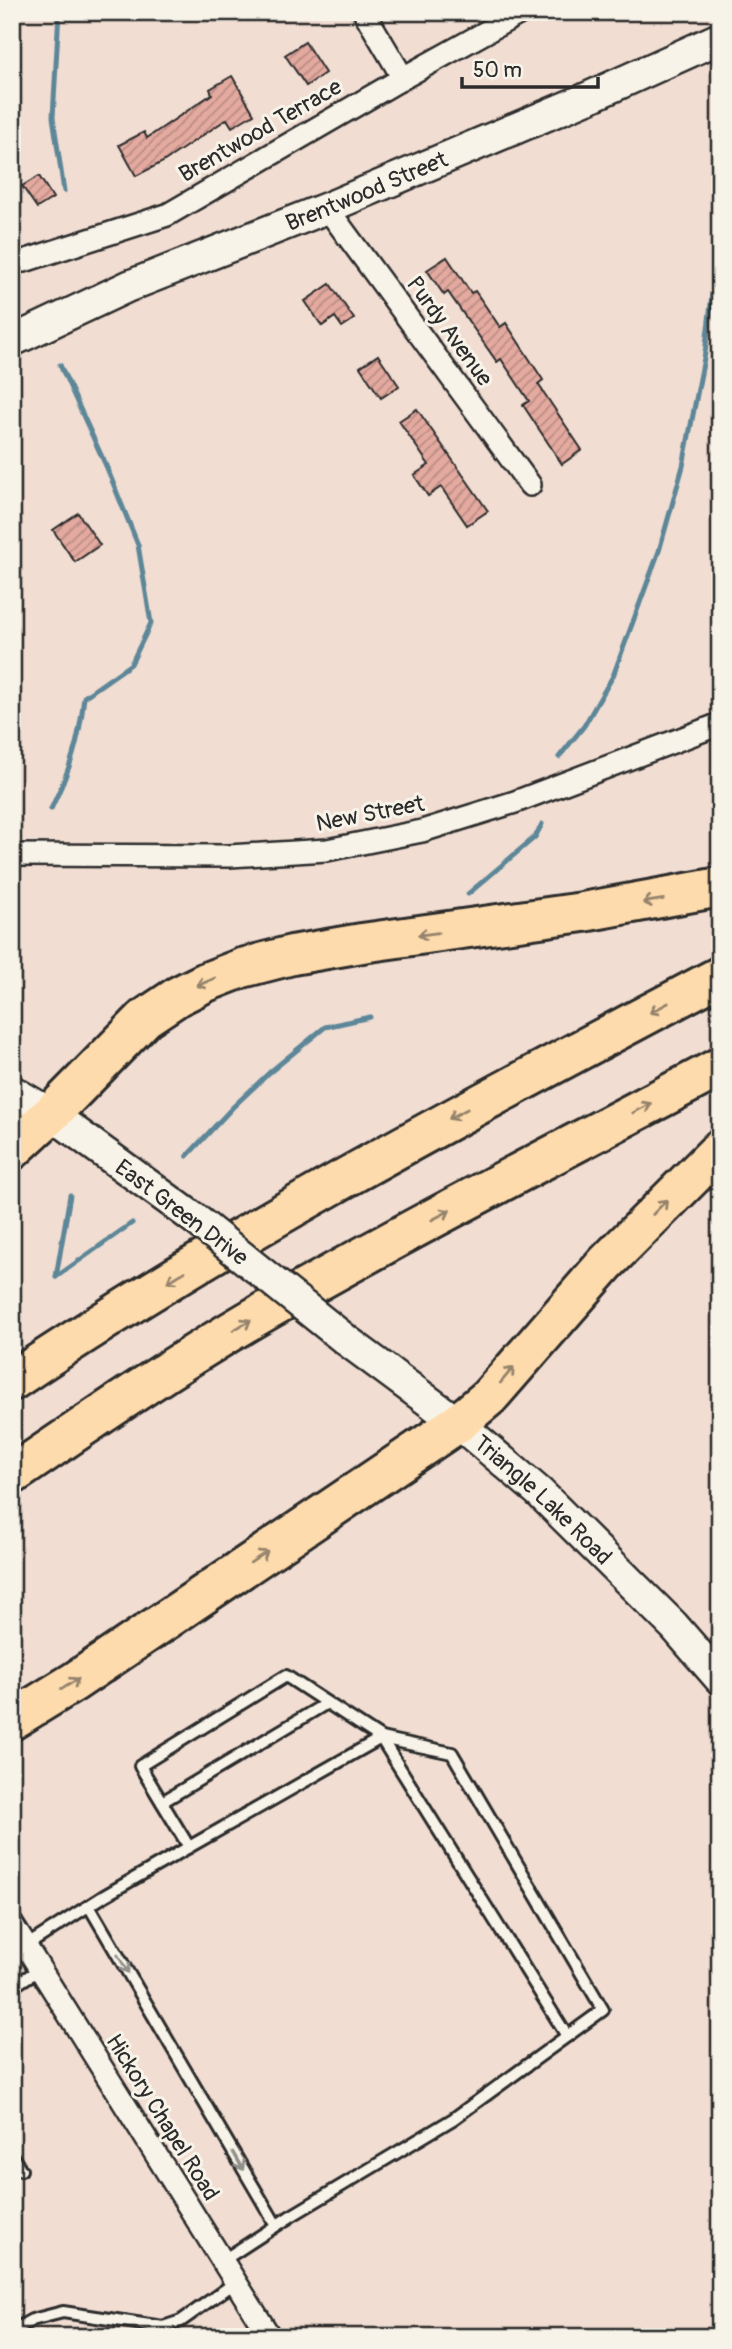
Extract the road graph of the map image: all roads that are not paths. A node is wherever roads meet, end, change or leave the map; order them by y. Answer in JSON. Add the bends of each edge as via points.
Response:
{"nodes":[{"id":1,"x":364,"y":12,"type":"edge"},
{"id":2,"x":522,"y":12,"type":"edge"},
{"id":3,"x":720,"y":38,"type":"edge"},
{"id":4,"x":403,"y":78,"type":"junction"},
{"id":5,"x":327,"y":208,"type":"junction"},
{"id":6,"x":12,"y":261,"type":"edge"},
{"id":7,"x":12,"y":341,"type":"edge"},
{"id":8,"x":530,"y":485,"type":"dead end"},
{"id":9,"x":720,"y":724,"type":"edge"},
{"id":10,"x":12,"y":855,"type":"edge"},
{"id":11,"x":720,"y":887,"type":"edge"},
{"id":12,"x":720,"y":976,"type":"edge"},
{"id":13,"x":720,"y":1067,"type":"edge"},
{"id":14,"x":12,"y":1091,"type":"edge"},
{"id":15,"x":51,"y":1114,"type":"junction"},
{"id":16,"x":720,"y":1149,"type":"edge"},
{"id":17,"x":12,"y":1150,"type":"edge"},
{"id":18,"x":346,"y":1340,"type":"joint"},
{"id":19,"x":12,"y":1381,"type":"edge"},
{"id":20,"x":142,"y":1386,"type":"junction"},
{"id":21,"x":458,"y":1423,"type":"junction"},
{"id":22,"x":12,"y":1475,"type":"edge"},
{"id":23,"x":12,"y":1495,"type":"edge"},
{"id":24,"x":720,"y":1679,"type":"edge"},
{"id":25,"x":327,"y":1703,"type":"junction"},
{"id":26,"x":12,"y":1720,"type":"edge"},
{"id":27,"x":380,"y":1738,"type":"junction"},
{"id":28,"x":162,"y":1802,"type":"junction"},
{"id":29,"x":189,"y":1847,"type":"junction"},
{"id":30,"x":89,"y":1906,"type":"junction"},
{"id":31,"x":12,"y":1924,"type":"edge"},
{"id":32,"x":26,"y":1946,"type":"junction"},
{"id":33,"x":40,"y":1969,"type":"junction"},
{"id":34,"x":12,"y":1987,"type":"edge"},
{"id":35,"x":567,"y":2036,"type":"junction"},
{"id":36,"x":12,"y":2156,"type":"edge"},
{"id":37,"x":21,"y":2170,"type":"dead end"},
{"id":38,"x":276,"y":2225,"type":"junction"},
{"id":39,"x":222,"y":2261,"type":"junction"},
{"id":40,"x":236,"y":2283,"type":"junction"},
{"id":41,"x":12,"y":2331,"type":"edge"},
{"id":42,"x":270,"y":2337,"type":"edge"}],
"edges":[{"from":1,"to":4,"type":"street"},
{"from":2,"to":4,"type":"street","name":"Brentwood Terrace"},
{"from":3,"to":5,"type":"main road","name":"Brentwood Street"},
{"from":4,"to":6,"type":"street","name":"Brentwood Terrace","via":[[167,215]]},
{"from":5,"to":7,"type":"main road","name":"Brentwood Street","via":[[129,286]]},
{"from":5,"to":8,"type":"street","name":"Purdy Avenue"},
{"from":9,"to":10,"type":"street","name":"New Street","via":[[515,802],[422,831],[327,850],[229,856]]},
{"from":11,"to":15,"type":"highway","one_way":true,"via":[[583,912],[362,943],[242,968],[196,986],[145,1018]]},
{"from":12,"to":19,"type":"highway","one_way":true,"via":[[289,1209]]},
{"from":20,"to":13,"type":"highway","one_way":true,"via":[[273,1307]]},
{"from":14,"to":15,"type":"main road","name":"East Green Drive"},
{"from":15,"to":17,"type":"highway"},
{"from":15,"to":18,"type":"main road","name":"East Green Drive","bridge":true,"via":[[195,1219]]},
{"from":21,"to":16,"type":"highway","one_way":true,"via":[[489,1397],[606,1263]]},
{"from":18,"to":21,"type":"main road","name":"Triangle Lake Road"},
{"from":20,"to":22,"type":"highway"},
{"from":20,"to":23,"type":"highway","via":[[90,1438]]},
{"from":21,"to":24,"type":"main road","name":"Triangle Lake Road","via":[[539,1492],[674,1626]]},
{"from":26,"to":21,"type":"highway","one_way":true},
{"from":25,"to":27,"type":"lane"},
{"from":25,"to":28,"type":"lane"},
{"from":25,"to":28,"type":"lane","via":[[286,1676],[140,1766]]},
{"from":27,"to":29,"type":"lane"},
{"from":27,"to":35,"type":"lane"},
{"from":27,"to":35,"type":"lane","via":[[452,1753],[603,2010]]},
{"from":28,"to":29,"type":"lane"},
{"from":29,"to":30,"type":"lane"},
{"from":30,"to":32,"type":"lane"},
{"from":30,"to":38,"type":"lane","one_way":true},
{"from":31,"to":32,"type":"street","name":"Hickory Chapel Road"},
{"from":32,"to":33,"type":"street","name":"Hickory Chapel Road"},
{"from":33,"to":34,"type":"lane"},
{"from":33,"to":39,"type":"street","name":"Hickory Chapel Road"},
{"from":35,"to":38,"type":"lane","via":[[453,2119]]},
{"from":36,"to":37,"type":"lane"},
{"from":38,"to":39,"type":"lane"},
{"from":39,"to":40,"type":"street","name":"Hickory Chapel Road"},
{"from":40,"to":41,"type":"lane","via":[[181,2321],[163,2327],[63,2312]]},
{"from":40,"to":42,"type":"street","name":"Hickory Chapel Road"}]}
